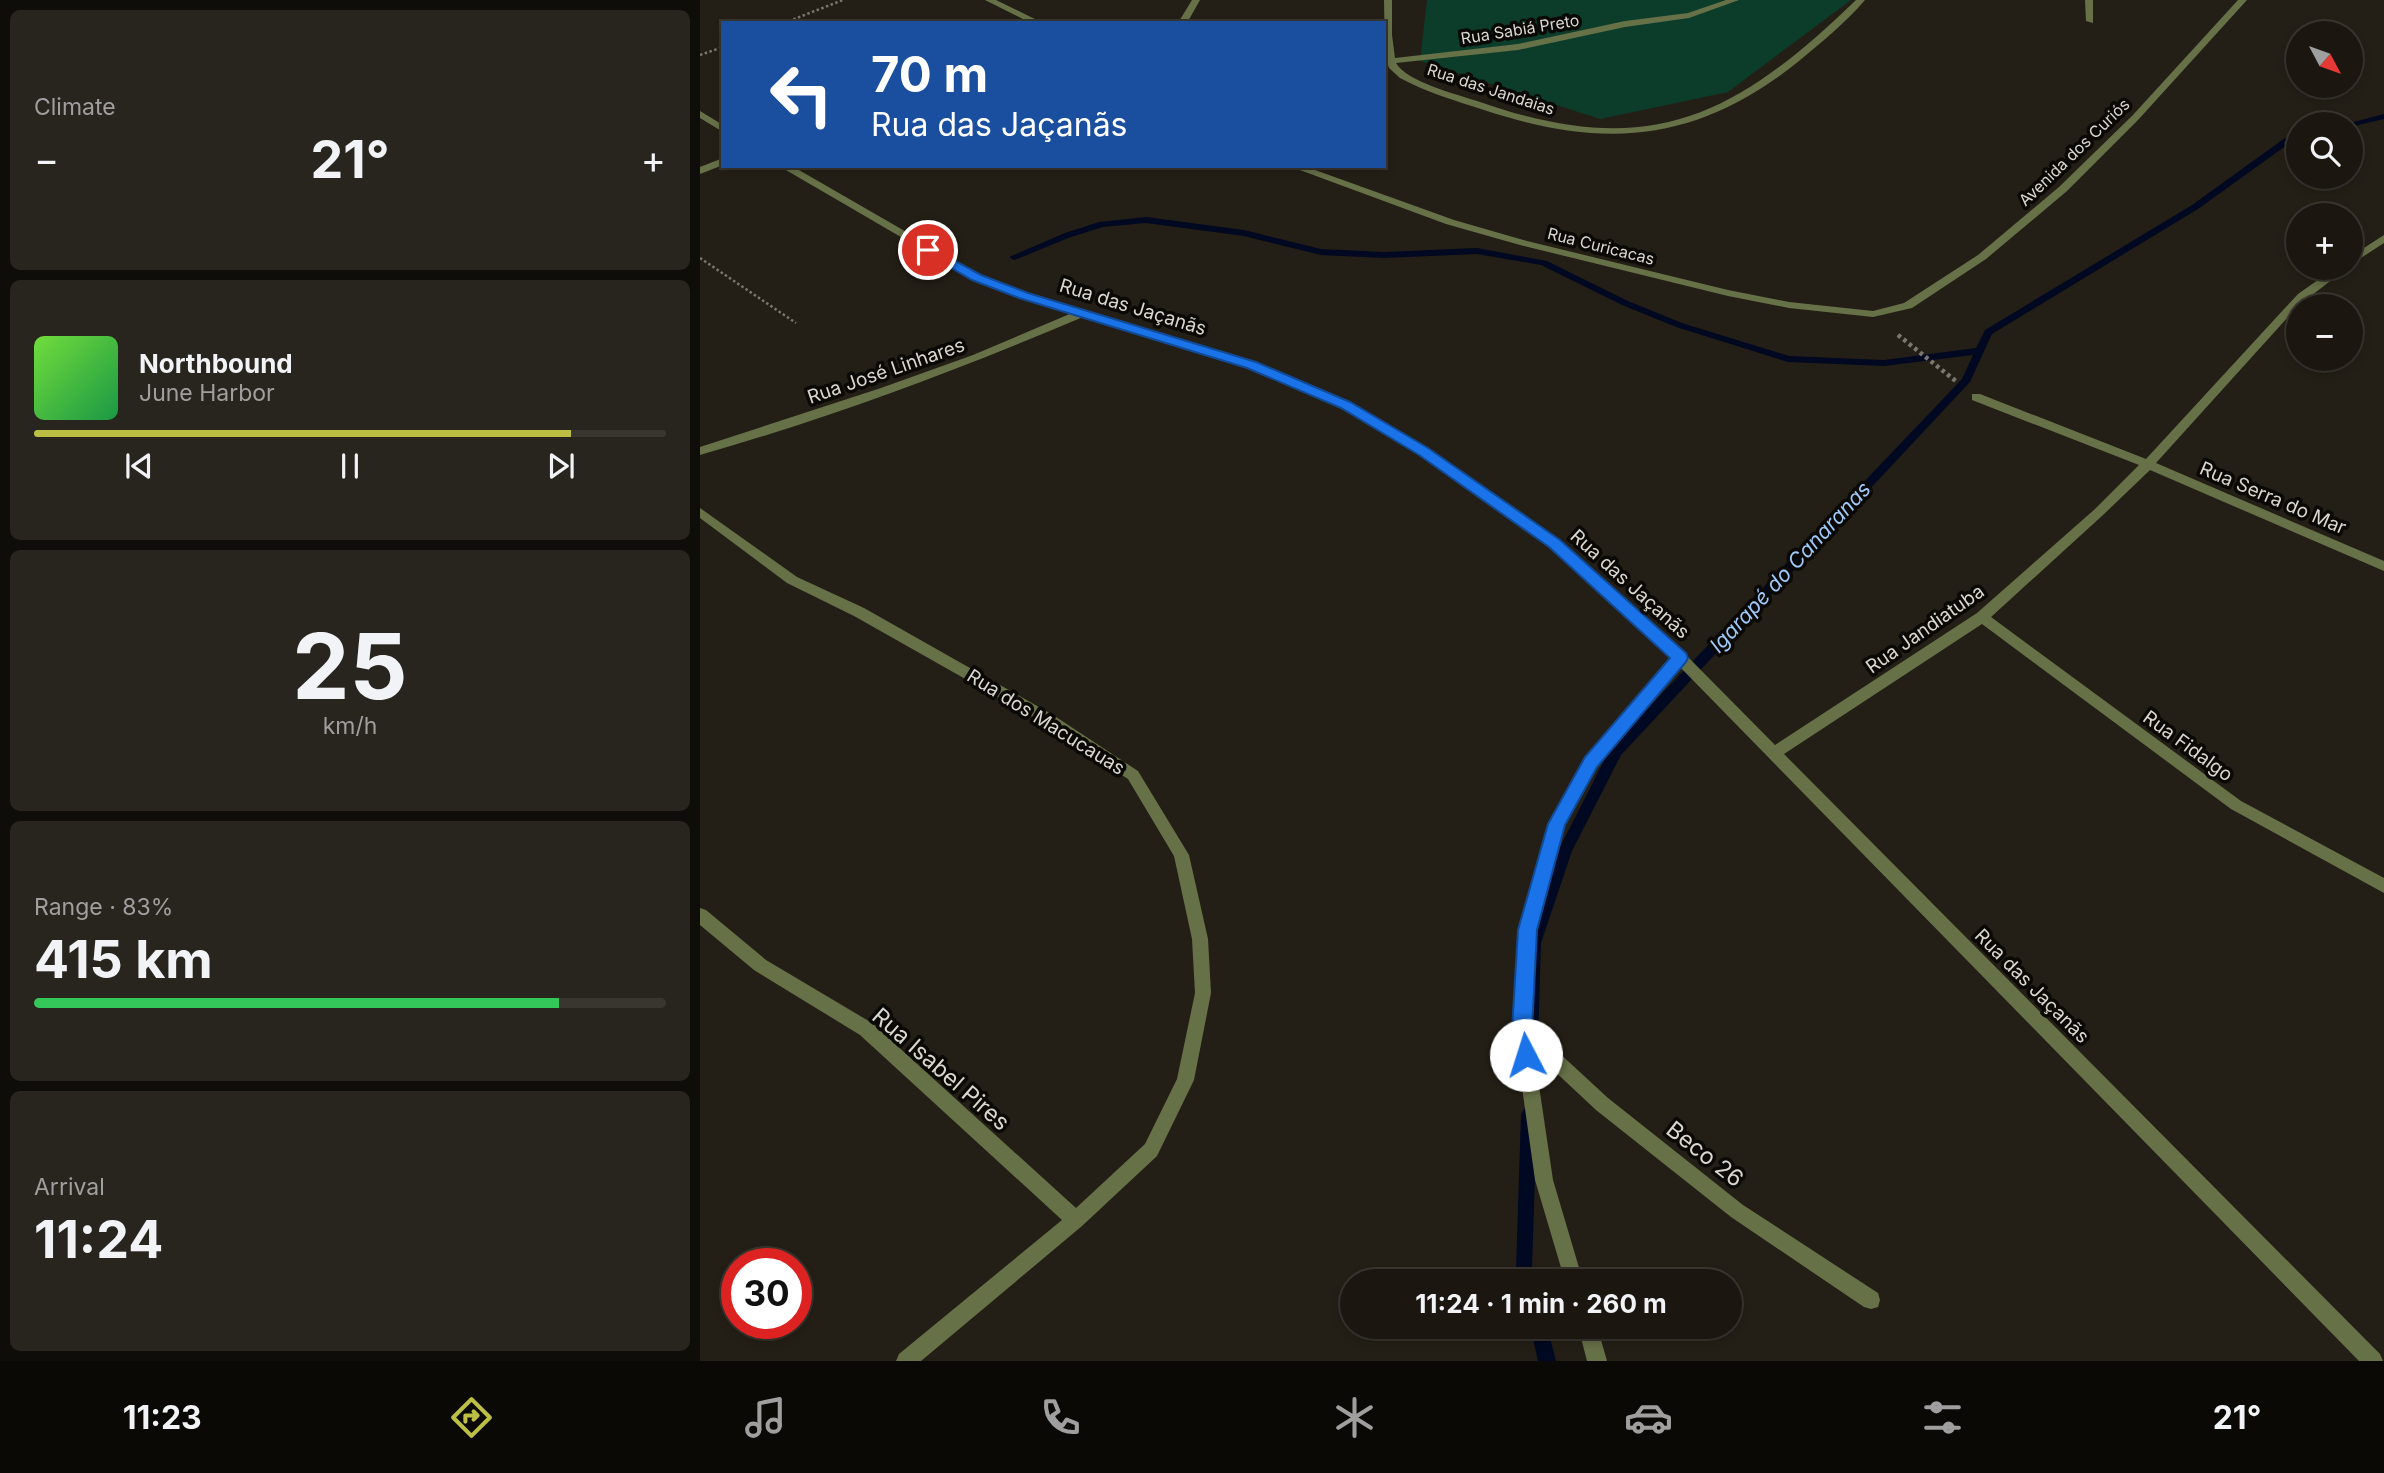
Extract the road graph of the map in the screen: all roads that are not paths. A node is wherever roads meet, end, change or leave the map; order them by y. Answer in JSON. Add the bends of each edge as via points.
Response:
{"nodes":[{"id":1,"x":989,"y":0,"type":"edge"},
{"id":2,"x":1196,"y":0,"type":"edge"},
{"id":3,"x":1388,"y":0,"type":"edge"},
{"id":4,"x":1735,"y":0,"type":"edge"},
{"id":5,"x":1861,"y":0,"type":"edge"},
{"id":6,"x":2090,"y":0,"type":"edge"},
{"id":7,"x":2243,"y":0,"type":"edge"},
{"id":8,"x":1036,"y":21,"type":"edge"},
{"id":9,"x":1183,"y":21,"type":"edge"},
{"id":10,"x":2090,"y":21,"type":"dead end"},
{"id":11,"x":1391,"y":61,"type":"junction"},
{"id":12,"x":700,"y":114,"type":"edge"},
{"id":13,"x":721,"y":128,"type":"edge"},
{"id":14,"x":721,"y":162,"type":"edge"},
{"id":15,"x":787,"y":168,"type":"edge"},
{"id":16,"x":1300,"y":168,"type":"edge"},
{"id":17,"x":700,"y":171,"type":"edge"},
{"id":18,"x":2384,"y":238,"type":"edge"},
{"id":19,"x":2363,"y":253,"type":"edge"},
{"id":20,"x":2325,"y":280,"type":"edge"},
{"id":21,"x":1908,"y":306,"type":"joint"},
{"id":22,"x":1080,"y":314,"type":"junction"},
{"id":23,"x":1976,"y":397,"type":"road end"},
{"id":24,"x":700,"y":452,"type":"edge"},
{"id":25,"x":2148,"y":464,"type":"junction"},
{"id":26,"x":700,"y":512,"type":"edge"},
{"id":27,"x":2384,"y":566,"type":"edge"},
{"id":28,"x":1982,"y":617,"type":"junction"},
{"id":29,"x":1680,"y":658,"type":"junction"},
{"id":30,"x":1774,"y":753,"type":"junction"},
{"id":31,"x":2384,"y":886,"type":"edge"},
{"id":32,"x":700,"y":915,"type":"edge"},
{"id":33,"x":1522,"y":1030,"type":"junction"},
{"id":34,"x":1076,"y":1220,"type":"junction"},
{"id":35,"x":1570,"y":1269,"type":"edge"},
{"id":36,"x":1871,"y":1300,"type":"dead end"},
{"id":37,"x":1591,"y":1339,"type":"edge"},
{"id":38,"x":906,"y":1361,"type":"edge"},
{"id":39,"x":1597,"y":1361,"type":"edge"},
{"id":40,"x":2373,"y":1361,"type":"edge"}],
"edges":[{"from":1,"to":8,"type":"street"},
{"from":2,"to":9,"type":"street"},
{"from":3,"to":11,"type":"street"},
{"from":4,"to":11,"type":"street","name":"Rua Sabiá Preto","via":[[1689,15],[1518,47]]},
{"from":5,"to":11,"type":"street","name":"Rua das Jandaias","via":[[1801,56],[1733,102],[1696,118],[1648,128],[1572,131],[1519,118],[1415,81],[1394,69]]},
{"from":6,"to":10,"type":"street"},
{"from":7,"to":21,"type":"street","name":"Avenida dos Curiós","via":[[2063,189],[1982,257]]},
{"from":12,"to":13,"type":"street"},
{"from":14,"to":17,"type":"street"},
{"from":15,"to":22,"type":"street","name":"Rua das Jaçanãs","via":[[976,277]]},
{"from":16,"to":21,"type":"street","name":"Rua Curicacas","via":[[1450,222],[1728,293],[1873,314]]},
{"from":18,"to":19,"type":"street"},
{"from":20,"to":25,"type":"street","name":"Rua Jandiatuba","via":[[2302,296]]},
{"from":22,"to":24,"type":"street","name":"Rua José Linhares","via":[[977,358]]},
{"from":22,"to":29,"type":"street","name":"Rua das Jaçanãs","via":[[1252,365],[1346,405],[1423,452],[1555,544]]},
{"from":23,"to":25,"type":"street"},
{"from":25,"to":27,"type":"street","name":"Rua Serra do Mar"},
{"from":25,"to":28,"type":"street","name":"Rua Jandiatuba"},
{"from":26,"to":34,"type":"street","name":"Rua dos Macucauas","via":[[792,580],[859,612],[1048,719],[1133,775],[1181,855],[1200,939],[1203,993],[1185,1080],[1151,1150]]},
{"from":28,"to":30,"type":"street","name":"Rua Jandiatuba"},
{"from":28,"to":31,"type":"street","name":"Rua Fidalgo","via":[[2236,805]]},
{"from":29,"to":30,"type":"street","name":"Rua das Jaçanãs"},
{"from":29,"to":33,"type":"street","via":[[1591,762],[1557,824],[1527,930]]},
{"from":30,"to":40,"type":"street","name":"Rua das Jaçanãs"},
{"from":32,"to":34,"type":"street","name":"Rua Isabel Pires","via":[[761,965],[866,1029]]},
{"from":33,"to":35,"type":"street","via":[[1544,1180]]},
{"from":33,"to":36,"type":"street","name":"Beco 26","via":[[1602,1104],[1737,1211]]},
{"from":34,"to":38,"type":"street","name":"Rua dos Macucauas"},
{"from":37,"to":39,"type":"street"}]}
